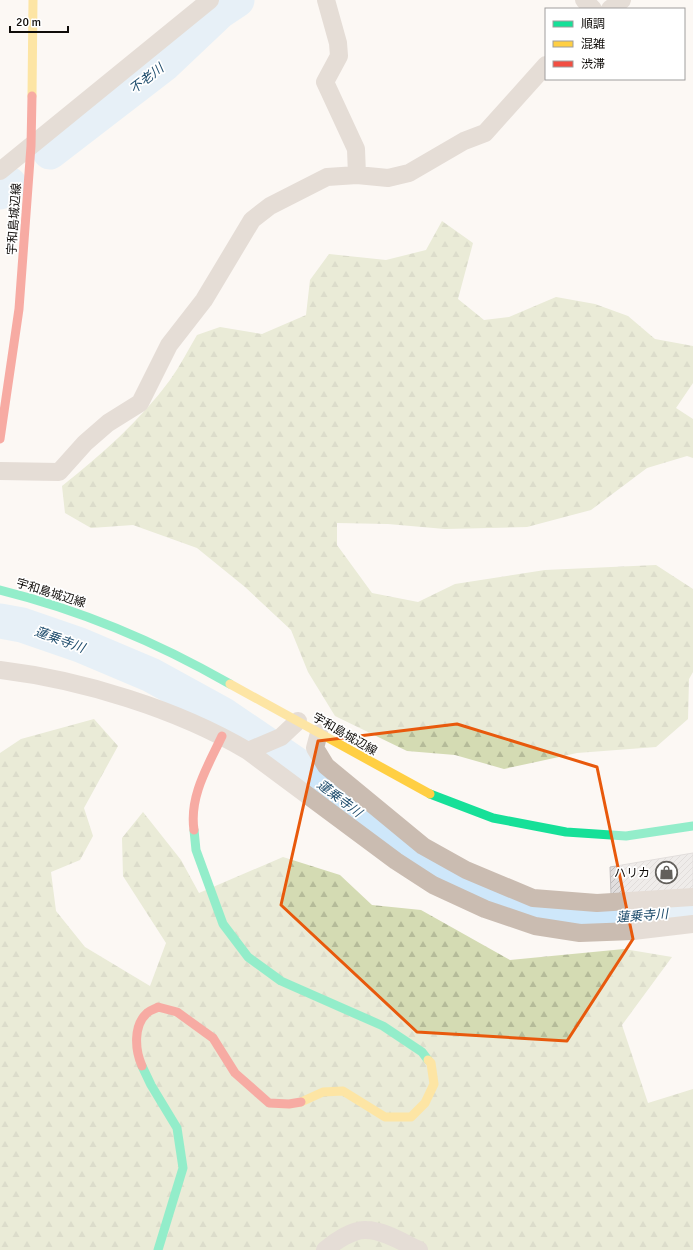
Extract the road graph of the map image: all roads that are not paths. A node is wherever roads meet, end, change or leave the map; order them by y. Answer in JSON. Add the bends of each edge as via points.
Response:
{"nodes":[{"id":1,"x":33,"y":0,"type":"edge"},
{"id":2,"x":210,"y":0,"type":"edge"},
{"id":3,"x":326,"y":0,"type":"edge"},
{"id":4,"x":584,"y":0,"type":"edge"},
{"id":5,"x":622,"y":0,"type":"edge"},
{"id":6,"x":592,"y":8,"type":"edge"},
{"id":7,"x":611,"y":8,"type":"edge"},
{"id":8,"x":545,"y":66,"type":"edge"},
{"id":9,"x":31,"y":146,"type":"junction"},
{"id":10,"x":0,"y":171,"type":"edge"},
{"id":11,"x":357,"y":175,"type":"junction"},
{"id":12,"x":0,"y":438,"type":"edge"},
{"id":13,"x":0,"y":471,"type":"edge"},
{"id":14,"x":0,"y":590,"type":"edge"},
{"id":15,"x":0,"y":670,"type":"edge"},
{"id":16,"x":298,"y":721,"type":"junction"},
{"id":17,"x":320,"y":733,"type":"junction"},
{"id":18,"x":222,"y":736,"type":"junction"},
{"id":19,"x":248,"y":751,"type":"junction"},
{"id":20,"x":693,"y":826,"type":"edge"},
{"id":21,"x":693,"y":897,"type":"edge"},
{"id":22,"x":693,"y":924,"type":"edge"},
{"id":23,"x":158,"y":1250,"type":"edge"},
{"id":24,"x":325,"y":1250,"type":"edge"},
{"id":25,"x":419,"y":1250,"type":"edge"}],
"edges":[{"from":1,"to":9,"type":"main road","name":"宇和島城辺線"},
{"from":2,"to":9,"type":"street"},
{"from":3,"to":11,"type":"street","via":[[339,56],[325,82],[356,149]]},
{"from":4,"to":6,"type":"street"},
{"from":5,"to":7,"type":"street"},
{"from":8,"to":11,"type":"street","via":[[486,133],[464,141],[409,173],[388,178]]},
{"from":9,"to":10,"type":"street"},
{"from":9,"to":12,"type":"main road","name":"宇和島城辺線","via":[[19,309]]},
{"from":11,"to":13,"type":"street","via":[[327,176],[270,206],[252,220],[204,300],[169,345],[140,403],[108,423],[85,443],[59,472]]},
{"from":14,"to":16,"type":"main road","name":"宇和島城辺線","via":[[44,601],[117,627],[199,666]]},
{"from":15,"to":18,"type":"street","via":[[116,694]]},
{"from":16,"to":17,"type":"main road","name":"宇和島城辺線"},
{"from":16,"to":19,"type":"street","via":[[281,737]]},
{"from":17,"to":20,"type":"main road","name":"宇和島城辺線","via":[[421,791],[493,818],[566,832],[626,836]]},
{"from":17,"to":21,"type":"street","via":[[315,748],[326,766],[423,846],[466,870],[533,898],[597,903]]},
{"from":18,"to":19,"type":"street"},
{"from":18,"to":23,"type":"main road","via":[[199,784],[192,818],[196,850],[223,924],[248,957],[281,981],[383,1026],[422,1052],[432,1063],[434,1084],[425,1103],[411,1117],[385,1117],[343,1091],[323,1092],[305,1101],[289,1104],[269,1103],[235,1073],[212,1038],[177,1012],[158,1007],[147,1013],[137,1029],[137,1055],[151,1085],[177,1128],[183,1168]]},
{"from":19,"to":22,"type":"street","via":[[396,861],[434,885],[485,909],[535,926],[580,933],[633,931]]},
{"from":24,"to":25,"type":"street","via":[[337,1239],[366,1230],[392,1237]]}]}
